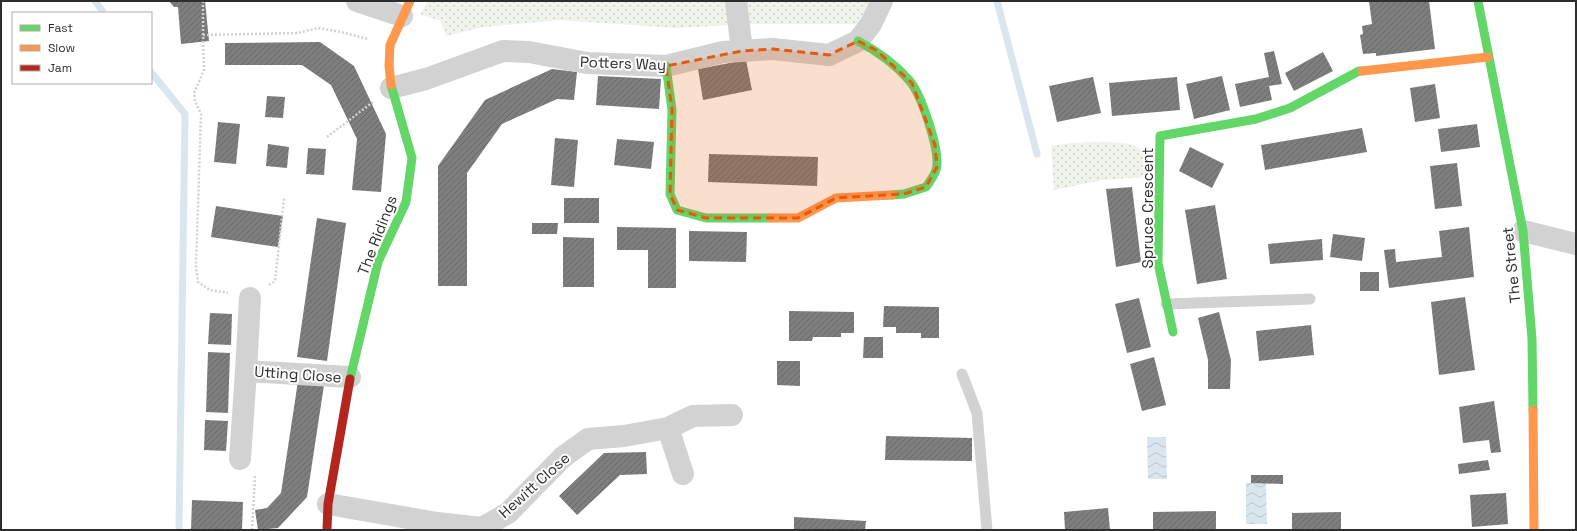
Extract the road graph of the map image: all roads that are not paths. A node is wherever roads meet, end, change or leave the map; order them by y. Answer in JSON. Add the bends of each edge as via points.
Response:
{"nodes":[{"id":1,"x":357,"y":1,"type":"edge"},
{"id":2,"x":736,"y":1,"type":"edge"},
{"id":3,"x":882,"y":1,"type":"edge"},
{"id":4,"x":1478,"y":1,"type":"edge"},
{"id":5,"x":406,"y":9,"type":"edge"},
{"id":6,"x":858,"y":41,"type":"junction"},
{"id":7,"x":742,"y":50,"type":"junction"},
{"id":8,"x":1488,"y":57,"type":"junction"},
{"id":9,"x":666,"y":66,"type":"junction"},
{"id":10,"x":391,"y":88,"type":"junction"},
{"id":11,"x":1523,"y":231,"type":"junction"},
{"id":12,"x":1576,"y":244,"type":"edge"},
{"id":13,"x":250,"y":298,"type":"road end"},
{"id":14,"x":1310,"y":299,"type":"dead end"},
{"id":15,"x":1166,"y":304,"type":"junction"},
{"id":16,"x":1173,"y":332,"type":"dead end"},
{"id":17,"x":246,"y":371,"type":"junction"},
{"id":18,"x":962,"y":374,"type":"dead end"},
{"id":19,"x":350,"y":377,"type":"junction"},
{"id":20,"x":732,"y":415,"type":"dead end"},
{"id":21,"x":668,"y":428,"type":"junction"},
{"id":22,"x":248,"y":465,"type":"road end"},
{"id":23,"x":683,"y":474,"type":"dead end"},
{"id":24,"x":328,"y":504,"type":"junction"},
{"id":25,"x":327,"y":530,"type":"edge"},
{"id":26,"x":987,"y":530,"type":"edge"},
{"id":27,"x":1534,"y":530,"type":"edge"}],
"edges":[{"from":1,"to":5,"type":"street"},
{"from":2,"to":7,"type":"street"},
{"from":3,"to":6,"type":"street","name":"Potters Way","via":[[871,24]]},
{"from":4,"to":8,"type":"street","name":"The Street"},
{"from":5,"to":10,"type":"street","name":"The Ridings","via":[[390,45]]},
{"from":6,"to":7,"type":"street","name":"Potters Way","via":[[829,55],[773,49]]},
{"from":6,"to":9,"type":"street","via":[[876,50],[912,83],[925,112],[935,145],[937,167],[926,187],[904,194],[836,198],[798,218],[706,218],[677,210],[670,194],[672,110]]},
{"from":7,"to":9,"type":"street","name":"Potters Way"},
{"from":8,"to":11,"type":"street","name":"The Street"},
{"from":8,"to":15,"type":"street","name":"Spruce Crescent","via":[[1359,71],[1290,108],[1262,117],[1160,136],[1158,263]]},
{"from":9,"to":10,"type":"street","name":"Potters Way","via":[[587,64],[529,52],[503,51],[426,79]]},
{"from":10,"to":19,"type":"street","name":"The Ridings","via":[[412,158],[406,202],[378,262]]},
{"from":11,"to":12,"type":"street"},
{"from":11,"to":27,"type":"street","name":"The Street","via":[[1532,339]]},
{"from":13,"to":17,"type":"street","name":"Utting Close"},
{"from":14,"to":15,"type":"lane"},
{"from":15,"to":16,"type":"street","name":"Spruce Crescent"},
{"from":17,"to":19,"type":"street","name":"Utting Close"},
{"from":17,"to":22,"type":"street","name":"Utting Close"},
{"from":18,"to":26,"type":"lane","via":[[976,413]]},
{"from":19,"to":24,"type":"street","name":"The Ridings"},
{"from":20,"to":21,"type":"street","name":"Hewitt Close","via":[[693,416]]},
{"from":21,"to":23,"type":"street"},
{"from":21,"to":24,"type":"street","name":"Hewitt Close","via":[[588,439],[563,457],[508,513],[482,528]]},
{"from":24,"to":25,"type":"street","name":"The Ridings"}]}
